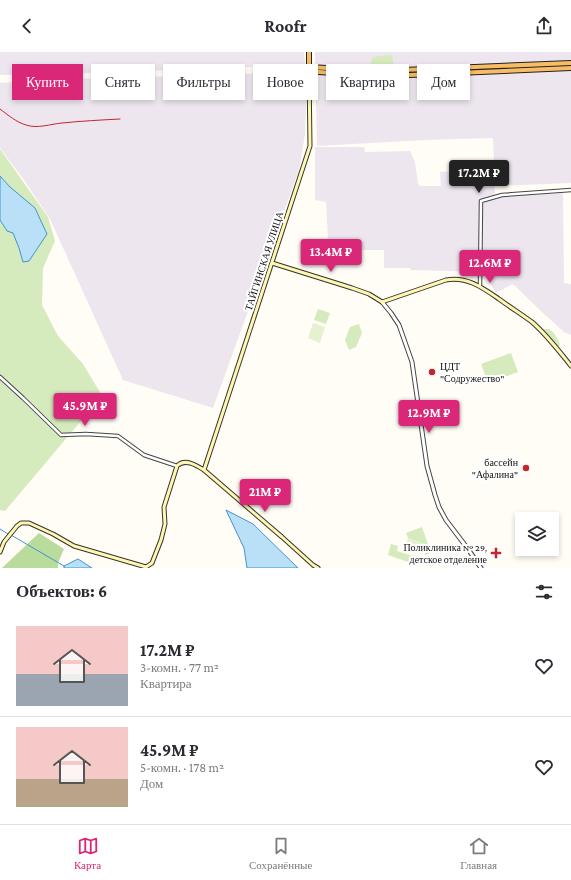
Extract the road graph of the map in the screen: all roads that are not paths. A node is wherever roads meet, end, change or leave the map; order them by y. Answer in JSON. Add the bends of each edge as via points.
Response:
{"nodes":[{"id":1,"x":309,"y":52,"type":"edge"},
{"id":2,"x":571,"y":63,"type":"edge"},
{"id":3,"x":309,"y":64,"type":"edge"},
{"id":4,"x":571,"y":68,"type":"edge"},
{"id":5,"x":409,"y":70,"type":"edge"},
{"id":6,"x":409,"y":75,"type":"edge"},
{"id":7,"x":309,"y":100,"type":"edge"},
{"id":8,"x":571,"y":190,"type":"edge"},
{"id":9,"x":272,"y":263,"type":"junction"},
{"id":10,"x":480,"y":285,"type":"junction"},
{"id":11,"x":382,"y":302,"type":"junction"},
{"id":12,"x":571,"y":366,"type":"edge"},
{"id":13,"x":0,"y":377,"type":"edge"},
{"id":14,"x":177,"y":466,"type":"junction"},
{"id":15,"x":204,"y":470,"type":"junction"},
{"id":16,"x":0,"y":552,"type":"edge"},
{"id":17,"x":318,"y":568,"type":"edge"},
{"id":18,"x":481,"y":568,"type":"edge"}],
"edges":[{"from":1,"to":3,"type":"highway","name":"ТАЙГИНСКАЯ УЛИЦА"},
{"from":2,"to":5,"type":"highway"},
{"from":4,"to":6,"type":"highway"},
{"from":7,"to":9,"type":"main road","name":"ТАЙГИНСКАЯ УЛИЦА","via":[[310,146]]},
{"from":8,"to":10,"type":"street","via":[[502,194],[481,201]]},
{"from":9,"to":11,"type":"main road","via":[[369,294]]},
{"from":9,"to":15,"type":"main road","name":"ТАЙГИНСКАЯ УЛИЦА"},
{"from":10,"to":11,"type":"main road","via":[[452,279]]},
{"from":10,"to":12,"type":"main road","via":[[532,323]]},
{"from":11,"to":18,"type":"street","via":[[399,325],[412,362],[427,466],[439,507]]},
{"from":13,"to":14,"type":"street","via":[[61,435],[118,436],[144,455]]},
{"from":14,"to":15,"type":"main road","via":[[186,462]]},
{"from":14,"to":16,"type":"main road","via":[[164,506],[165,524],[161,540],[152,563],[146,567],[74,546],[29,523],[16,526]]},
{"from":15,"to":17,"type":"main road"}]}
